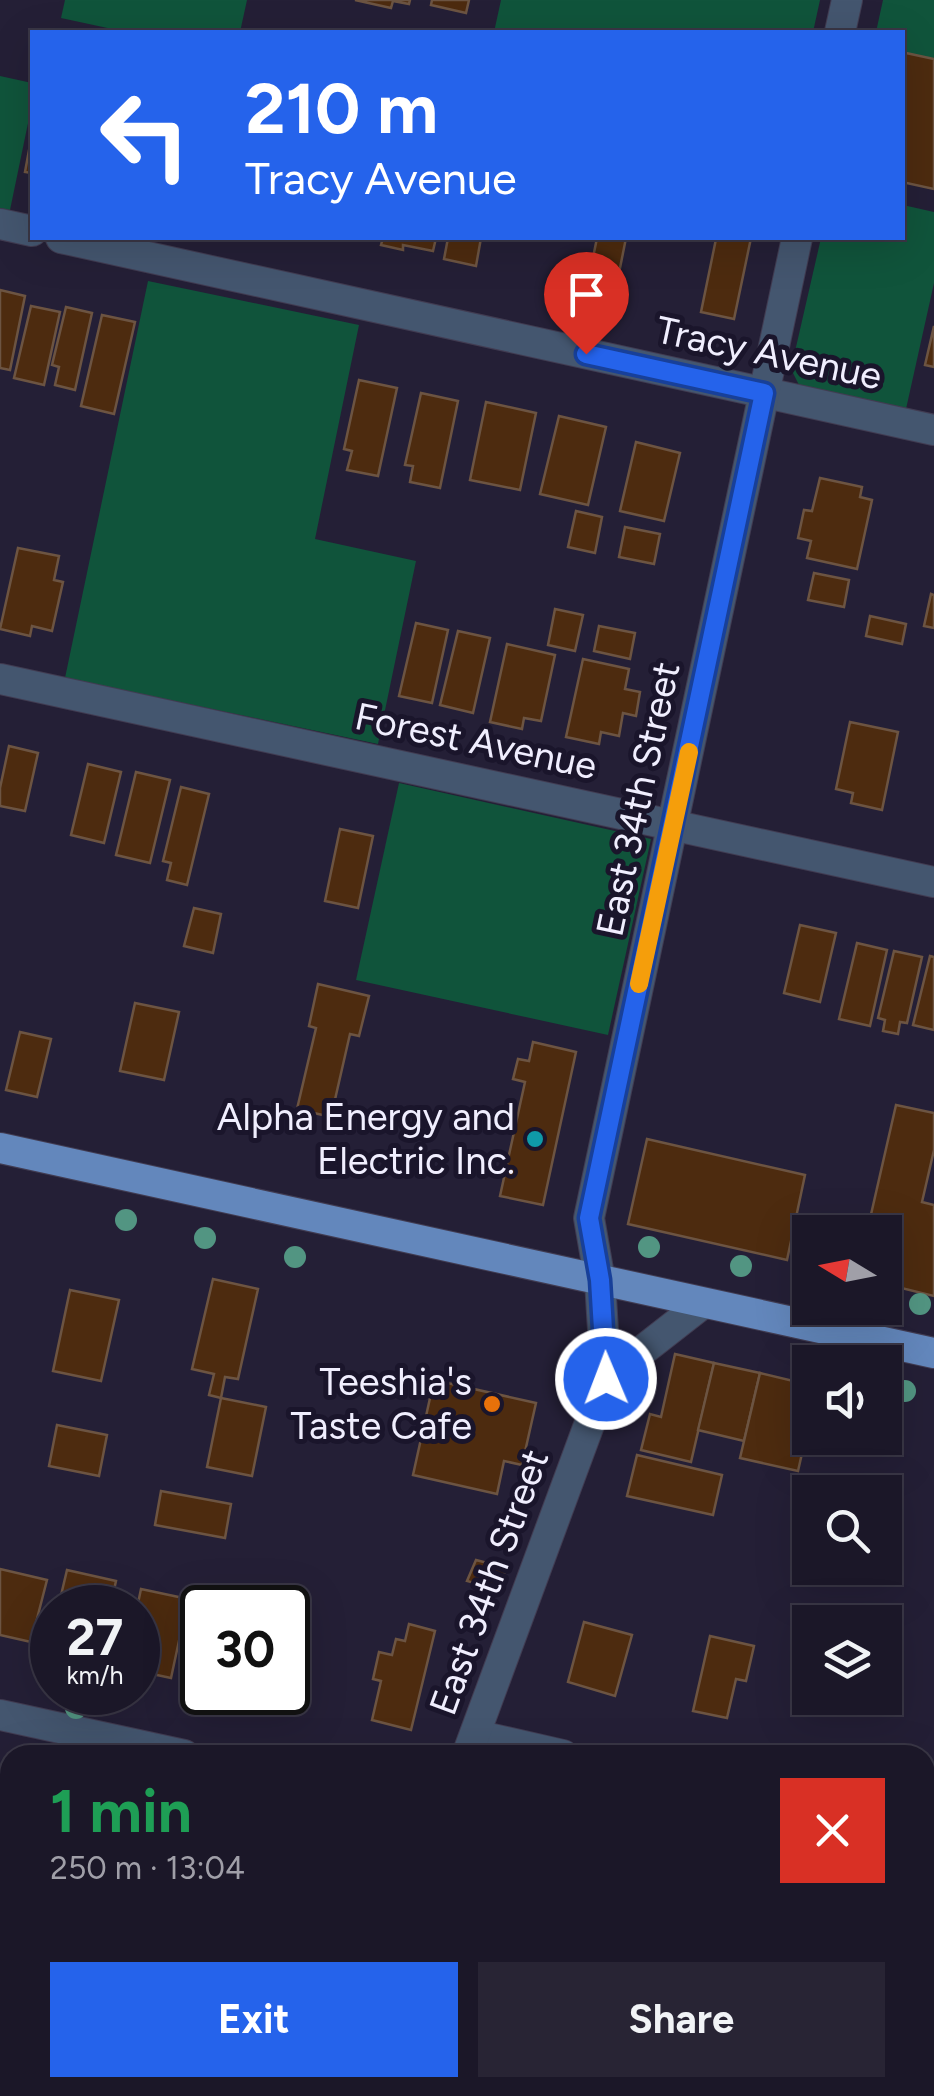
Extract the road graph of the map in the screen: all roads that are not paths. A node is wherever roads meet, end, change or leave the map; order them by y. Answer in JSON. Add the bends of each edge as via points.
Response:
{"nodes":[{"id":1,"x":847,"y":0,"type":"edge"},
{"id":2,"x":840,"y":30,"type":"edge"},
{"id":3,"x":0,"y":224,"type":"edge"},
{"id":4,"x":30,"y":231,"type":"edge"},
{"id":5,"x":69,"y":240,"type":"edge"},
{"id":6,"x":797,"y":240,"type":"edge"},
{"id":7,"x":764,"y":393,"type":"junction"},
{"id":8,"x":934,"y":430,"type":"edge"},
{"id":9,"x":0,"y":679,"type":"edge"},
{"id":10,"x":673,"y":825,"type":"junction"},
{"id":11,"x":934,"y":882,"type":"edge"},
{"id":12,"x":0,"y":1148,"type":"edge"},
{"id":13,"x":600,"y":1280,"type":"junction"},
{"id":14,"x":702,"y":1304,"type":"junction"},
{"id":15,"x":934,"y":1354,"type":"edge"},
{"id":16,"x":606,"y":1379,"type":"junction"},
{"id":17,"x":0,"y":1715,"type":"edge"},
{"id":18,"x":138,"y":1745,"type":"edge"},
{"id":19,"x":471,"y":1745,"type":"edge"}],
"edges":[{"from":1,"to":2,"type":"street"},
{"from":3,"to":4,"type":"street"},
{"from":5,"to":7,"type":"street","name":"Tracy Avenue"},
{"from":6,"to":7,"type":"street","name":"East 34th Street"},
{"from":7,"to":8,"type":"street","name":"Tracy Avenue"},
{"from":7,"to":10,"type":"street","name":"East 34th Street"},
{"from":9,"to":10,"type":"street","name":"Forest Avenue"},
{"from":10,"to":11,"type":"street","name":"Forest Avenue"},
{"from":10,"to":13,"type":"street","name":"East 34th Street","via":[[589,1218]]},
{"from":12,"to":13,"type":"main road"},
{"from":13,"to":14,"type":"main road"},
{"from":13,"to":16,"type":"street","name":"East 34th Street"},
{"from":14,"to":15,"type":"main road"},
{"from":14,"to":16,"type":"street"},
{"from":16,"to":19,"type":"street","name":"East 34th Street"},
{"from":17,"to":18,"type":"street"}]}
